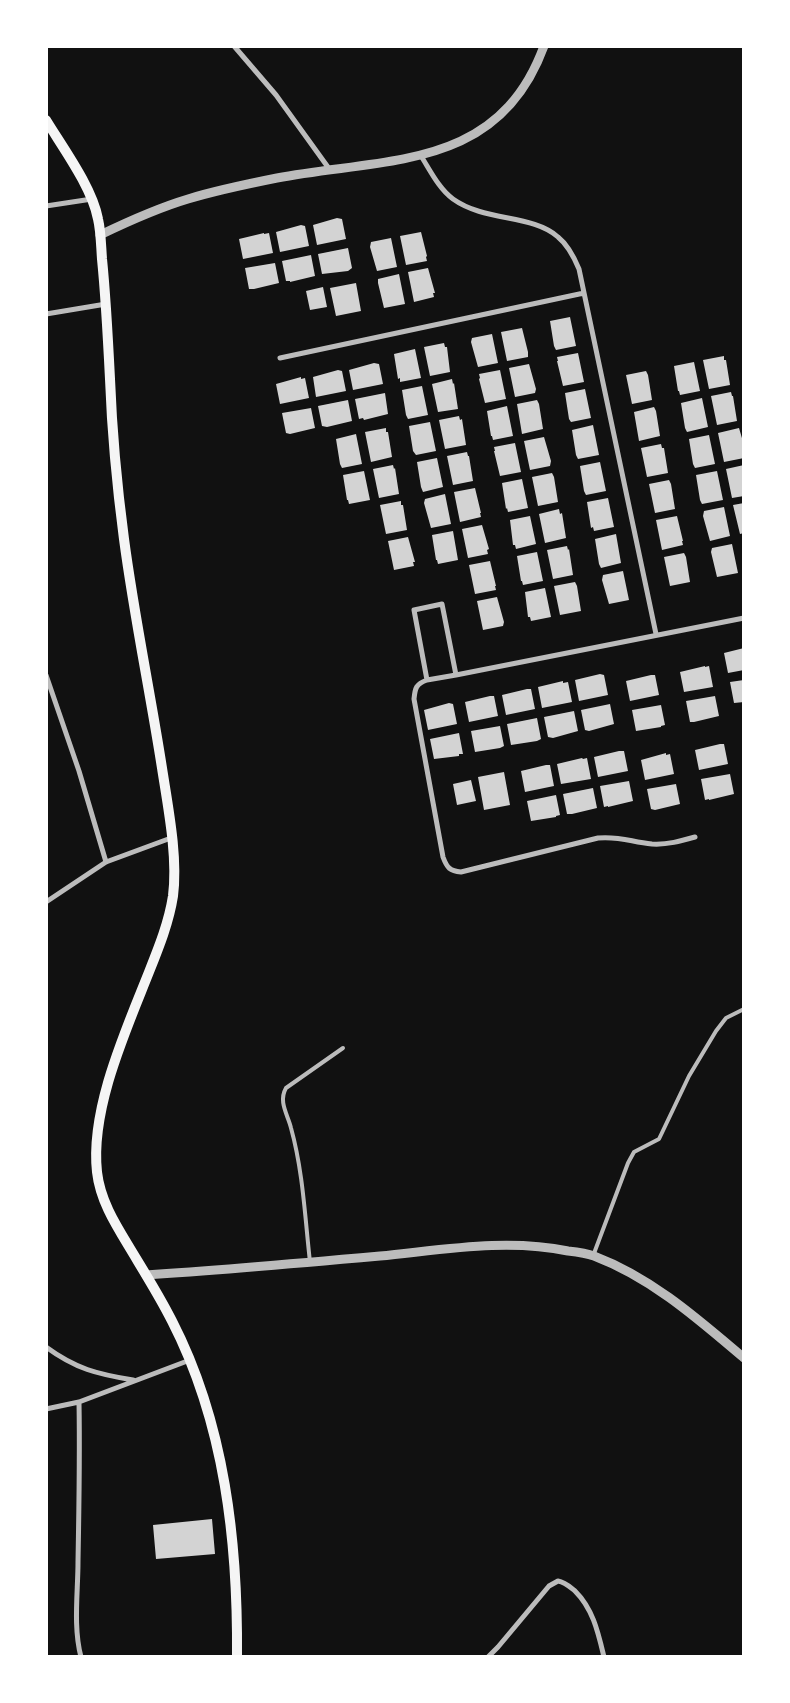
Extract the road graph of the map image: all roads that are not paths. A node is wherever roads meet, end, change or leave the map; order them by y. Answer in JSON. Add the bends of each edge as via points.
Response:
{"nodes":[{"id":1,"x":234,"y":46,"type":"edge"},
{"id":2,"x":544,"y":46,"type":"edge"},
{"id":3,"x":46,"y":120,"type":"edge"},
{"id":4,"x":421,"y":156,"type":"junction"},
{"id":5,"x":330,"y":170,"type":"junction"},
{"id":6,"x":92,"y":199,"type":"junction"},
{"id":7,"x":46,"y":206,"type":"edge"},
{"id":8,"x":100,"y":235,"type":"junction"},
{"id":9,"x":584,"y":293,"type":"junction"},
{"id":10,"x":107,"y":304,"type":"junction"},
{"id":11,"x":46,"y":314,"type":"edge"},
{"id":12,"x":280,"y":358,"type":"dead end"},
{"id":13,"x":744,"y":618,"type":"edge"},
{"id":14,"x":656,"y":634,"type":"junction"},
{"id":15,"x":46,"y":674,"type":"edge"},
{"id":16,"x":456,"y":675,"type":"junction"},
{"id":17,"x":427,"y":680,"type":"junction"},
{"id":18,"x":695,"y":837,"type":"dead end"},
{"id":19,"x":171,"y":838,"type":"junction"},
{"id":20,"x":106,"y":862,"type":"junction"},
{"id":21,"x":46,"y":902,"type":"edge"},
{"id":22,"x":744,"y":1009,"type":"edge"},
{"id":23,"x":343,"y":1048,"type":"dead end"},
{"id":24,"x":593,"y":1256,"type":"junction"},
{"id":25,"x":310,"y":1262,"type":"junction"},
{"id":26,"x":146,"y":1275,"type":"junction"},
{"id":27,"x":46,"y":1347,"type":"edge"},
{"id":28,"x":744,"y":1358,"type":"edge"},
{"id":29,"x":190,"y":1360,"type":"junction"},
{"id":30,"x":133,"y":1380,"type":"junction"},
{"id":31,"x":79,"y":1402,"type":"junction"},
{"id":32,"x":46,"y":1409,"type":"edge"},
{"id":33,"x":81,"y":1657,"type":"edge"},
{"id":34,"x":238,"y":1657,"type":"edge"},
{"id":35,"x":488,"y":1657,"type":"edge"},
{"id":36,"x":604,"y":1657,"type":"edge"}],
"edges":[{"from":1,"to":5,"type":"street","via":[[276,95]]},
{"from":2,"to":4,"type":"street","via":[[520,93],[501,116],[480,133]]},
{"from":3,"to":6,"type":"main road"},
{"from":4,"to":5,"type":"street"},
{"from":4,"to":9,"type":"street","via":[[439,184],[452,198],[469,208],[544,227],[559,237],[572,252]]},
{"from":5,"to":8,"type":"street","via":[[187,199]]},
{"from":6,"to":7,"type":"street"},
{"from":6,"to":8,"type":"main road"},
{"from":8,"to":10,"type":"main road"},
{"from":9,"to":12,"type":"street"},
{"from":9,"to":14,"type":"street"},
{"from":10,"to":11,"type":"street"},
{"from":10,"to":19,"type":"main road","via":[[114,439],[124,536],[168,802]]},
{"from":13,"to":14,"type":"street"},
{"from":14,"to":16,"type":"street"},
{"from":15,"to":20,"type":"street"},
{"from":16,"to":17,"type":"street"},
{"from":16,"to":17,"type":"street","via":[[442,604],[414,610]]},
{"from":17,"to":18,"type":"street","via":[[415,688],[414,699],[443,857],[447,867],[453,871],[461,872],[612,836],[659,844]]},
{"from":19,"to":20,"type":"street"},
{"from":19,"to":26,"type":"main road","via":[[174,866],[169,918],[109,1082],[96,1150],[102,1195],[111,1217]]},
{"from":20,"to":21,"type":"street"},
{"from":22,"to":24,"type":"lane","via":[[726,1018],[716,1031],[689,1076],[659,1139],[634,1152]]},
{"from":23,"to":25,"type":"lane","via":[[282,1094],[296,1152]]},
{"from":24,"to":25,"type":"street","via":[[526,1245],[485,1245]]},
{"from":24,"to":28,"type":"street","via":[[624,1269],[661,1291]]},
{"from":25,"to":26,"type":"street"},
{"from":26,"to":29,"type":"main road"},
{"from":27,"to":30,"type":"street","via":[[81,1368]]},
{"from":29,"to":30,"type":"street"},
{"from":29,"to":34,"type":"main road","via":[[207,1408],[223,1475],[235,1572]]},
{"from":30,"to":31,"type":"street"},
{"from":31,"to":32,"type":"street"},
{"from":31,"to":33,"type":"street","via":[[78,1630]]},
{"from":35,"to":36,"type":"street","via":[[549,1586],[558,1581],[570,1586],[590,1610]]}]}
